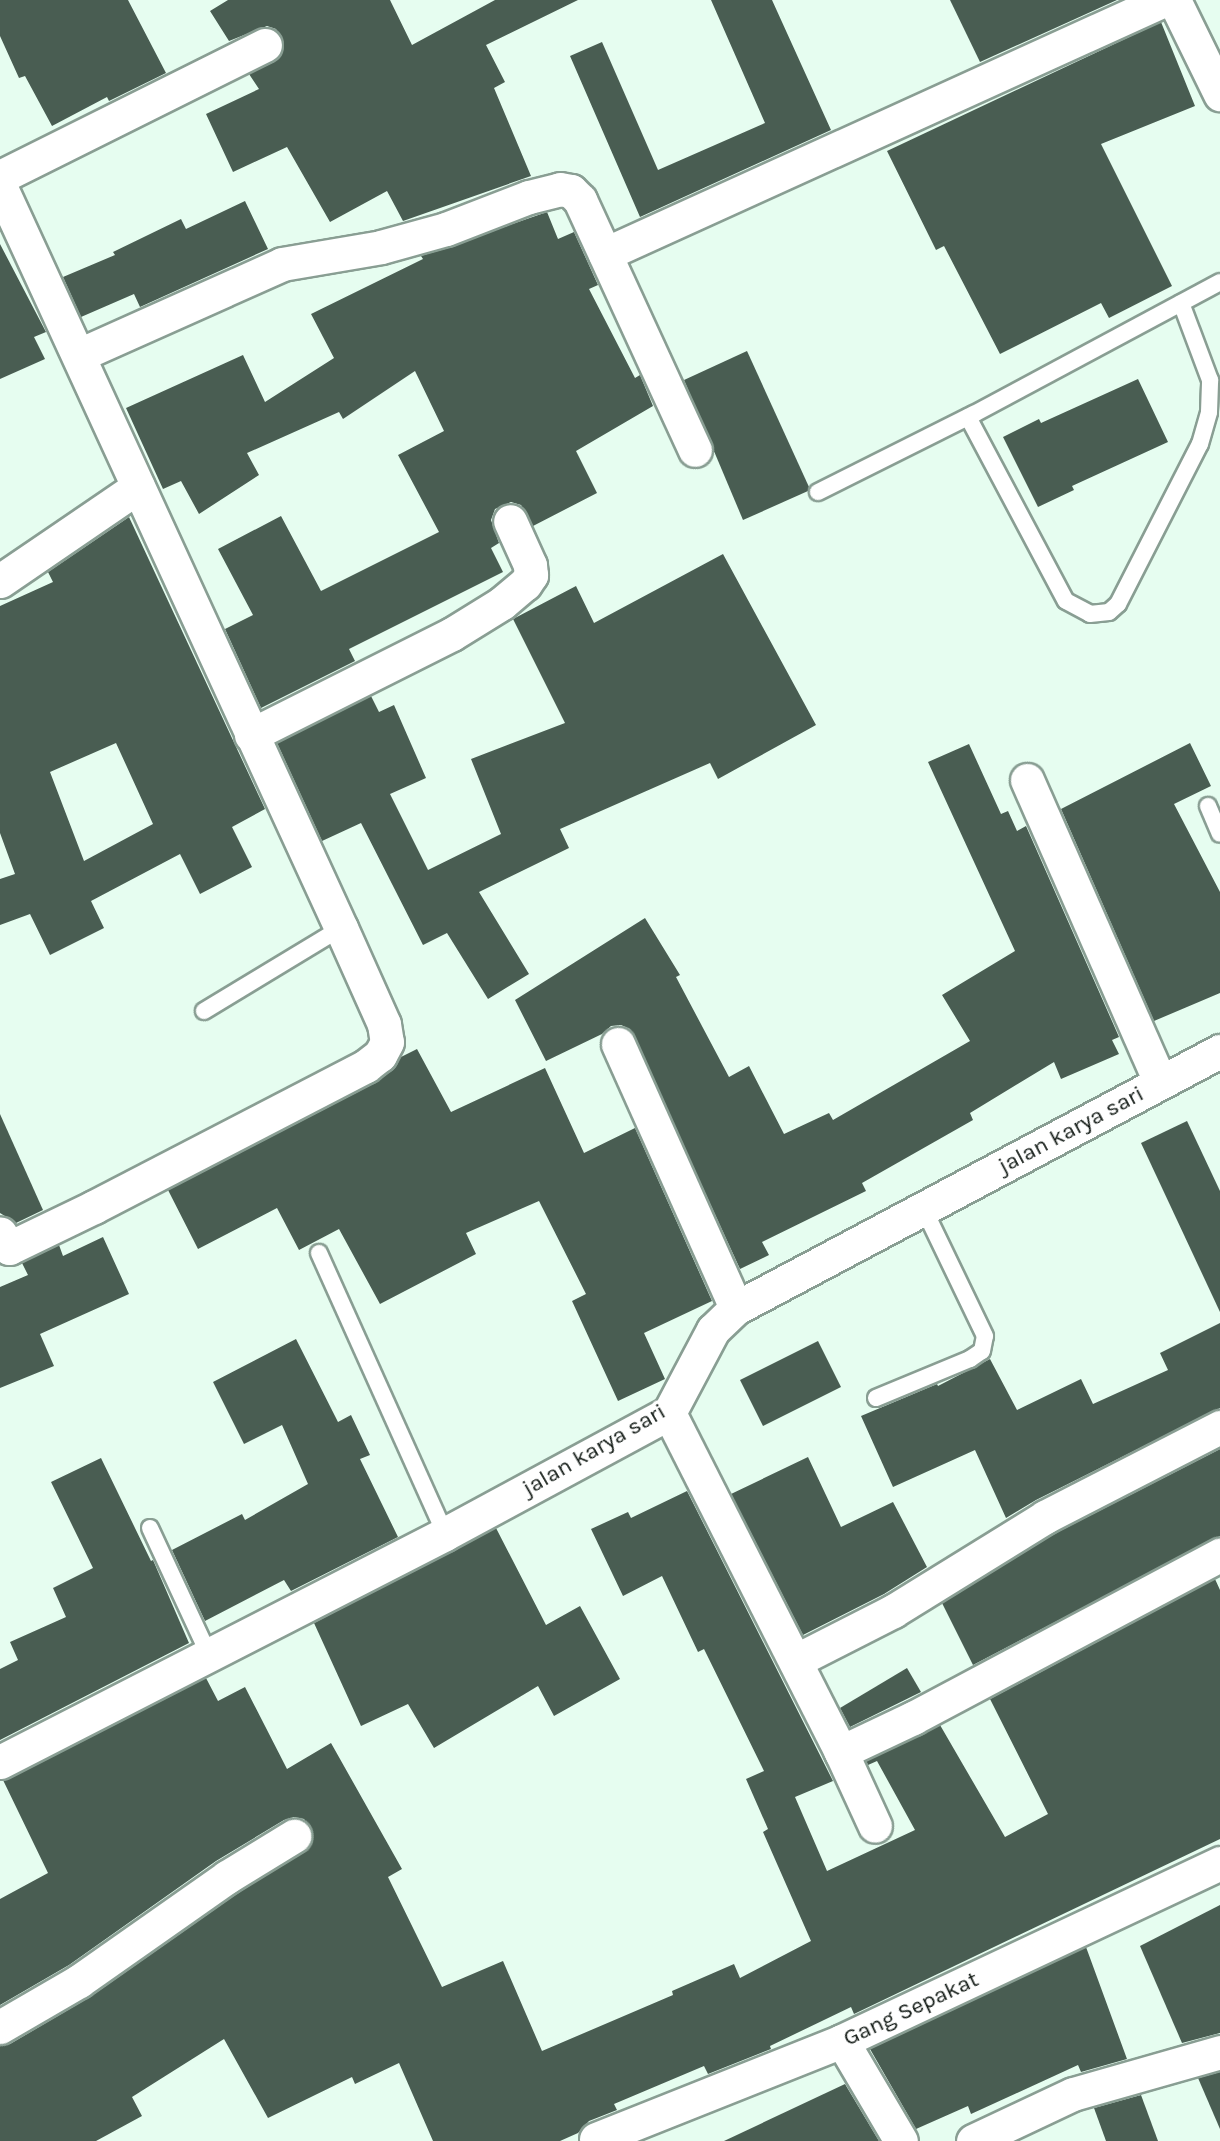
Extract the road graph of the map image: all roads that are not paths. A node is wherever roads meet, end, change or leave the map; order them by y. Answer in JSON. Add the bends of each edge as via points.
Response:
{"nodes":[{"id":1,"x":1164,"y":0,"type":"edge"},
{"id":2,"x":1174,"y":0,"type":"edge"},
{"id":3,"x":265,"y":45,"type":"dead end"},
{"id":4,"x":1220,"y":94,"type":"edge"},
{"id":5,"x":3,"y":194,"type":"edge"},
{"id":6,"x":605,"y":254,"type":"junction"},
{"id":7,"x":1220,"y":282,"type":"edge"},
{"id":8,"x":1181,"y":303,"type":"junction"},
{"id":9,"x":79,"y":355,"type":"junction"},
{"id":10,"x":968,"y":417,"type":"junction"},
{"id":11,"x":695,"y":450,"type":"dead end"},
{"id":12,"x":138,"y":487,"type":"junction"},
{"id":13,"x":818,"y":492,"type":"dead end"},
{"id":14,"x":510,"y":521,"type":"dead end"},
{"id":15,"x":0,"y":581,"type":"edge"},
{"id":16,"x":251,"y":735,"type":"junction"},
{"id":17,"x":1027,"y":780,"type":"dead end"},
{"id":18,"x":1208,"y":806,"type":"dead end"},
{"id":19,"x":1220,"y":834,"type":"edge"},
{"id":20,"x":341,"y":928,"type":"junction"},
{"id":21,"x":204,"y":1011,"type":"dead end"},
{"id":22,"x":618,"y":1044,"type":"dead end"},
{"id":23,"x":1220,"y":1051,"type":"edge"},
{"id":24,"x":1160,"y":1082,"type":"junction"},
{"id":25,"x":924,"y":1209,"type":"junction"},
{"id":26,"x":3,"y":1245,"type":"edge"},
{"id":27,"x":319,"y":1253,"type":"dead end"},
{"id":28,"x":736,"y":1308,"type":"junction"},
{"id":29,"x":876,"y":1398,"type":"dead end"},
{"id":30,"x":669,"y":1413,"type":"junction"},
{"id":31,"x":1220,"y":1427,"type":"edge"},
{"id":32,"x":150,"y":1528,"type":"dead end"},
{"id":33,"x":445,"y":1534,"type":"junction"},
{"id":34,"x":1220,"y":1555,"type":"edge"},
{"id":35,"x":209,"y":1655,"type":"junction"},
{"id":36,"x":797,"y":1660,"type":"junction"},
{"id":37,"x":841,"y":1752,"type":"junction"},
{"id":38,"x":0,"y":1762,"type":"edge"},
{"id":39,"x":875,"y":1826,"type":"dead end"},
{"id":40,"x":294,"y":1836,"type":"dead end"},
{"id":41,"x":1220,"y":1864,"type":"edge"},
{"id":42,"x":0,"y":2027,"type":"edge"},
{"id":43,"x":842,"y":2041,"type":"junction"},
{"id":44,"x":1220,"y":2052,"type":"edge"},
{"id":45,"x":596,"y":2139,"type":"dead end"},
{"id":46,"x":901,"y":2141,"type":"edge"},
{"id":47,"x":973,"y":2141,"type":"edge"}],
"edges":[{"from":1,"to":6,"type":"street"},
{"from":2,"to":4,"type":"street"},
{"from":3,"to":5,"type":"street"},
{"from":5,"to":9,"type":"street"},
{"from":6,"to":9,"type":"street","via":[[580,200],[571,191],[560,189],[381,247],[282,264]]},
{"from":6,"to":11,"type":"street"},
{"from":7,"to":8,"type":"lane"},
{"from":8,"to":10,"type":"lane"},
{"from":8,"to":10,"type":"lane","via":[[1210,380],[1209,412],[1200,444],[1118,604],[1109,612],[1090,614],[1066,601]]},
{"from":9,"to":12,"type":"street"},
{"from":10,"to":13,"type":"lane"},
{"from":12,"to":15,"type":"street"},
{"from":12,"to":16,"type":"street"},
{"from":14,"to":16,"type":"street","via":[[530,565],[531,575],[525,584],[452,634]]},
{"from":16,"to":20,"type":"street"},
{"from":17,"to":24,"type":"street"},
{"from":18,"to":19,"type":"lane"},
{"from":20,"to":21,"type":"lane"},
{"from":20,"to":26,"type":"street","via":[[384,1024],[387,1042],[380,1055],[366,1066]]},
{"from":22,"to":28,"type":"street"},
{"from":23,"to":24,"type":"street","name":"jalan karya sari"},
{"from":24,"to":25,"type":"street","name":"jalan karya sari"},
{"from":25,"to":28,"type":"street","name":"jalan karya sari"},
{"from":25,"to":29,"type":"lane","via":[[985,1336],[982,1351]]},
{"from":27,"to":33,"type":"lane"},
{"from":28,"to":30,"type":"street","name":"jalan karya sari","via":[[713,1330]]},
{"from":30,"to":33,"type":"street","name":"jalan karya sari"},
{"from":30,"to":36,"type":"street"},
{"from":31,"to":36,"type":"street","via":[[1045,1517],[893,1611]]},
{"from":32,"to":35,"type":"lane"},
{"from":33,"to":35,"type":"street","name":"jalan karya sari"},
{"from":34,"to":37,"type":"street","via":[[914,1718]]},
{"from":35,"to":38,"type":"street","name":"jalan karya sari"},
{"from":36,"to":37,"type":"street"},
{"from":37,"to":39,"type":"street"},
{"from":40,"to":42,"type":"street","via":[[79,1981]]},
{"from":41,"to":43,"type":"street","name":"Gang Sepakat"},
{"from":43,"to":45,"type":"street","name":"Gang Sepakat"},
{"from":43,"to":46,"type":"street"},
{"from":44,"to":47,"type":"street","via":[[1073,2094]]}]}
